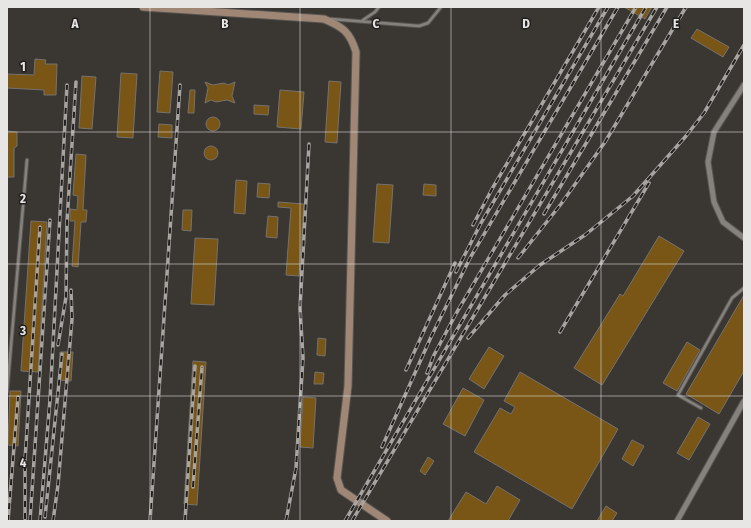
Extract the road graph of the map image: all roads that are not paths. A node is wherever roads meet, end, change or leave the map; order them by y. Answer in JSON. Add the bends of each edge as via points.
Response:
{"nodes":[{"id":1,"x":143,"y":7,"type":"edge"},
{"id":2,"x":379,"y":7,"type":"edge"},
{"id":3,"x":441,"y":7,"type":"edge"},
{"id":4,"x":324,"y":19,"type":"junction"},
{"id":5,"x":362,"y":21,"type":"junction"},
{"id":6,"x":744,"y":84,"type":"edge"},
{"id":7,"x":27,"y":160,"type":"dead end"},
{"id":8,"x":744,"y":238,"type":"edge"},
{"id":9,"x":744,"y":288,"type":"edge"},
{"id":10,"x":7,"y":392,"type":"edge"},
{"id":11,"x":744,"y":401,"type":"edge"},
{"id":12,"x":701,"y":408,"type":"dead end"},
{"id":13,"x":387,"y":521,"type":"edge"},
{"id":14,"x":677,"y":521,"type":"edge"}],
"edges":[{"from":1,"to":4,"type":"street"},
{"from":2,"to":5,"type":"lane"},
{"from":3,"to":5,"type":"lane","via":[[428,24],[419,26]]},
{"from":4,"to":5,"type":"lane"},
{"from":4,"to":13,"type":"street","via":[[341,26],[352,38],[356,52],[348,386],[337,478],[341,490]]},
{"from":6,"to":8,"type":"street","via":[[714,132],[708,162],[714,202],[723,222]]},
{"from":7,"to":10,"type":"lane"},
{"from":9,"to":12,"type":"lane","via":[[732,298],[678,395]]},
{"from":11,"to":14,"type":"street"}]}
